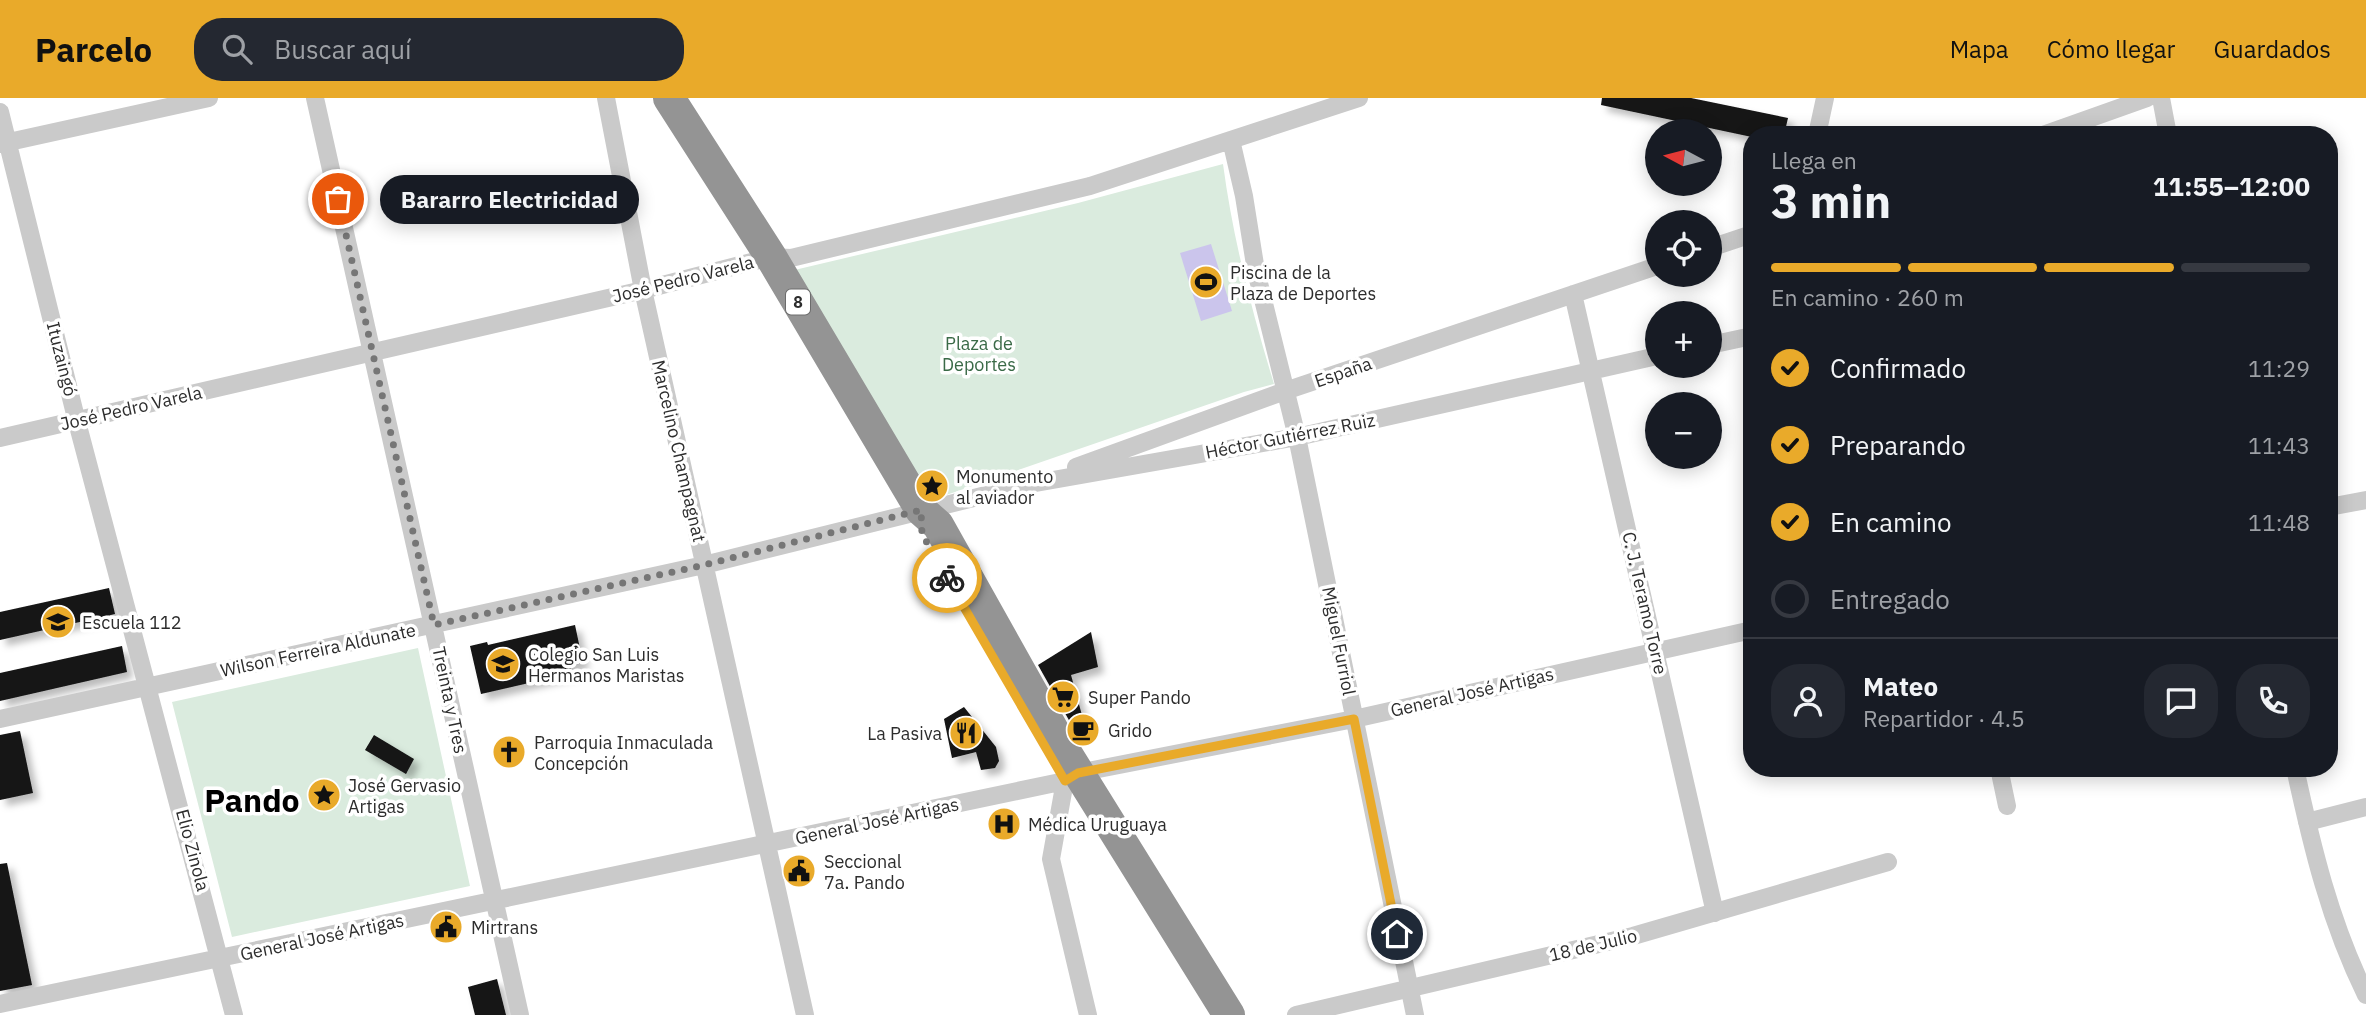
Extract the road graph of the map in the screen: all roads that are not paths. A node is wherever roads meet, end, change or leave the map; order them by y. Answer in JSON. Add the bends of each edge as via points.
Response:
{"nodes":[{"id":1,"x":209,"y":98,"type":"edge"},
{"id":2,"x":315,"y":98,"type":"edge"},
{"id":3,"x":606,"y":98,"type":"edge"},
{"id":4,"x":669,"y":98,"type":"edge"},
{"id":5,"x":1359,"y":98,"type":"edge"},
{"id":6,"x":1825,"y":98,"type":"edge"},
{"id":7,"x":2147,"y":98,"type":"edge"},
{"id":8,"x":2161,"y":98,"type":"edge"},
{"id":9,"x":0,"y":112,"type":"edge"},
{"id":10,"x":1819,"y":126,"type":"edge"},
{"id":11,"x":2068,"y":126,"type":"edge"},
{"id":12,"x":2166,"y":126,"type":"edge"},
{"id":13,"x":1231,"y":140,"type":"junction"},
{"id":14,"x":4,"y":143,"type":"edge"},
{"id":15,"x":1743,"y":237,"type":"edge"},
{"id":16,"x":1722,"y":244,"type":"edge"},
{"id":17,"x":771,"y":257,"type":"junction"},
{"id":18,"x":1645,"y":270,"type":"edge"},
{"id":19,"x":643,"y":290,"type":"junction"},
{"id":20,"x":1573,"y":294,"type":"junction"},
{"id":21,"x":1743,"y":338,"type":"edge"},
{"id":22,"x":1722,"y":342,"type":"edge"},
{"id":23,"x":374,"y":350,"type":"junction"},
{"id":24,"x":1645,"y":359,"type":"edge"},
{"id":25,"x":1591,"y":370,"type":"junction"},
{"id":26,"x":1285,"y":391,"type":"junction"},
{"id":27,"x":77,"y":422,"type":"junction"},
{"id":28,"x":1297,"y":437,"type":"junction"},
{"id":29,"x":0,"y":438,"type":"edge"},
{"id":30,"x":1030,"y":484,"type":"junction"},
{"id":31,"x":2366,"y":500,"type":"edge"},
{"id":32,"x":2338,"y":505,"type":"edge"},
{"id":33,"x":921,"y":510,"type":"junction"},
{"id":34,"x":704,"y":565,"type":"junction"},
{"id":35,"x":434,"y":625,"type":"junction"},
{"id":36,"x":1743,"y":632,"type":"edge"},
{"id":37,"x":1657,"y":651,"type":"junction"},
{"id":38,"x":147,"y":687,"type":"junction"},
{"id":39,"x":0,"y":719,"type":"edge"},
{"id":40,"x":1354,"y":719,"type":"junction"},
{"id":41,"x":1072,"y":777,"type":"junction"},
{"id":42,"x":2001,"y":777,"type":"edge"},
{"id":43,"x":2297,"y":777,"type":"edge"},
{"id":44,"x":2007,"y":806,"type":"dead end"},
{"id":45,"x":2366,"y":807,"type":"edge"},
{"id":46,"x":2307,"y":822,"type":"junction"},
{"id":47,"x":767,"y":845,"type":"junction"},
{"id":48,"x":1888,"y":862,"type":"dead end"},
{"id":49,"x":495,"y":901,"type":"junction"},
{"id":50,"x":1715,"y":913,"type":"junction"},
{"id":51,"x":221,"y":958,"type":"junction"},
{"id":52,"x":1408,"y":988,"type":"junction"},
{"id":53,"x":2366,"y":995,"type":"edge"},
{"id":54,"x":0,"y":1004,"type":"edge"},
{"id":55,"x":234,"y":1015,"type":"edge"},
{"id":56,"x":520,"y":1015,"type":"edge"},
{"id":57,"x":805,"y":1015,"type":"edge"},
{"id":58,"x":1088,"y":1015,"type":"edge"},
{"id":59,"x":1208,"y":1015,"type":"edge"},
{"id":60,"x":1229,"y":1015,"type":"edge"},
{"id":61,"x":1296,"y":1015,"type":"edge"},
{"id":62,"x":1415,"y":1015,"type":"edge"}],
"edges":[{"from":1,"to":14,"type":"street"},
{"from":2,"to":23,"type":"street","name":"Treinta y Tres"},
{"from":3,"to":19,"type":"street","name":"Marcelino Champagnat"},
{"from":4,"to":17,"type":"highway","number":"8"},
{"from":5,"to":13,"type":"street","name":"José Pedro Varela"},
{"from":6,"to":10,"type":"street"},
{"from":7,"to":11,"type":"street"},
{"from":8,"to":12,"type":"street"},
{"from":9,"to":14,"type":"street","name":"Ituzaingó"},
{"from":13,"to":17,"type":"street","name":"José Pedro Varela","via":[[1090,186],[791,258]]},
{"from":13,"to":26,"type":"street","name":"Miguel Furriol"},
{"from":14,"to":27,"type":"street","name":"Ituzaingó"},
{"from":15,"to":16,"type":"street"},
{"from":17,"to":19,"type":"street","name":"José Pedro Varela"},
{"from":17,"to":33,"type":"highway","number":"8"},
{"from":18,"to":20,"type":"street","name":"España"},
{"from":19,"to":23,"type":"street","name":"José Pedro Varela"},
{"from":19,"to":34,"type":"street","name":"Marcelino Champagnat"},
{"from":20,"to":25,"type":"street","name":"C. J. Teramo Torre"},
{"from":20,"to":26,"type":"street","name":"España"},
{"from":21,"to":22,"type":"street"},
{"from":23,"to":27,"type":"street","name":"José Pedro Varela"},
{"from":23,"to":35,"type":"street","name":"Treinta y Tres"},
{"from":24,"to":25,"type":"street","name":"Héctor Gutiérrez Ruiz"},
{"from":25,"to":28,"type":"street","name":"Héctor Gutiérrez Ruiz"},
{"from":25,"to":37,"type":"street","name":"C. J. Teramo Torre"},
{"from":26,"to":28,"type":"street","name":"Miguel Furriol"},
{"from":26,"to":30,"type":"street","name":"España"},
{"from":27,"to":29,"type":"street","name":"José Pedro Varela"},
{"from":27,"to":38,"type":"street","name":"Ituzaingó"},
{"from":28,"to":30,"type":"street","name":"Héctor Gutiérrez Ruiz"},
{"from":28,"to":40,"type":"street","name":"Miguel Furriol"},
{"from":30,"to":33,"type":"street","name":"Héctor Gutiérrez Ruiz"},
{"from":31,"to":32,"type":"street"},
{"from":33,"to":34,"type":"street","name":"Wilson Ferreira Aldunate"},
{"from":33,"to":41,"type":"highway","number":"8","via":[[939,525]]},
{"from":34,"to":35,"type":"street","name":"Wilson Ferreira Aldunate"},
{"from":34,"to":47,"type":"street","name":"Marcelino Champagnat"},
{"from":35,"to":38,"type":"street","name":"Wilson Ferreira Aldunate"},
{"from":35,"to":49,"type":"street","name":"Treinta y Tres"},
{"from":36,"to":37,"type":"street","name":"General José Artigas"},
{"from":37,"to":40,"type":"street","name":"General José Artigas"},
{"from":37,"to":50,"type":"street","name":"C. J. Teramo Torre"},
{"from":38,"to":39,"type":"street","name":"Wilson Ferreira Aldunate"},
{"from":38,"to":51,"type":"street","name":"Elio Zinola"},
{"from":40,"to":41,"type":"street","name":"General José Artigas"},
{"from":40,"to":52,"type":"street","name":"Miguel Furriol"},
{"from":41,"to":47,"type":"street","name":"General José Artigas"},
{"from":41,"to":58,"type":"street","via":[[1051,859]]},
{"from":41,"to":59,"type":"highway","number":"8"},
{"from":41,"to":60,"type":"highway","number":"8"},
{"from":42,"to":44,"type":"street"},
{"from":43,"to":46,"type":"street"},
{"from":45,"to":46,"type":"street"},
{"from":46,"to":53,"type":"street","via":[[2332,916]]},
{"from":47,"to":49,"type":"street","name":"General José Artigas"},
{"from":47,"to":57,"type":"street","name":"Marcelino Champagnat"},
{"from":48,"to":50,"type":"street","name":"18 de Julio"},
{"from":49,"to":51,"type":"street","name":"General José Artigas"},
{"from":49,"to":56,"type":"street","name":"Treinta y Tres"},
{"from":50,"to":52,"type":"street","name":"18 de Julio"},
{"from":51,"to":54,"type":"street","name":"General José Artigas"},
{"from":51,"to":55,"type":"street","name":"Elio Zinola"},
{"from":52,"to":61,"type":"street","name":"18 de Julio"},
{"from":52,"to":62,"type":"street","name":"Miguel Furriol"}]}
